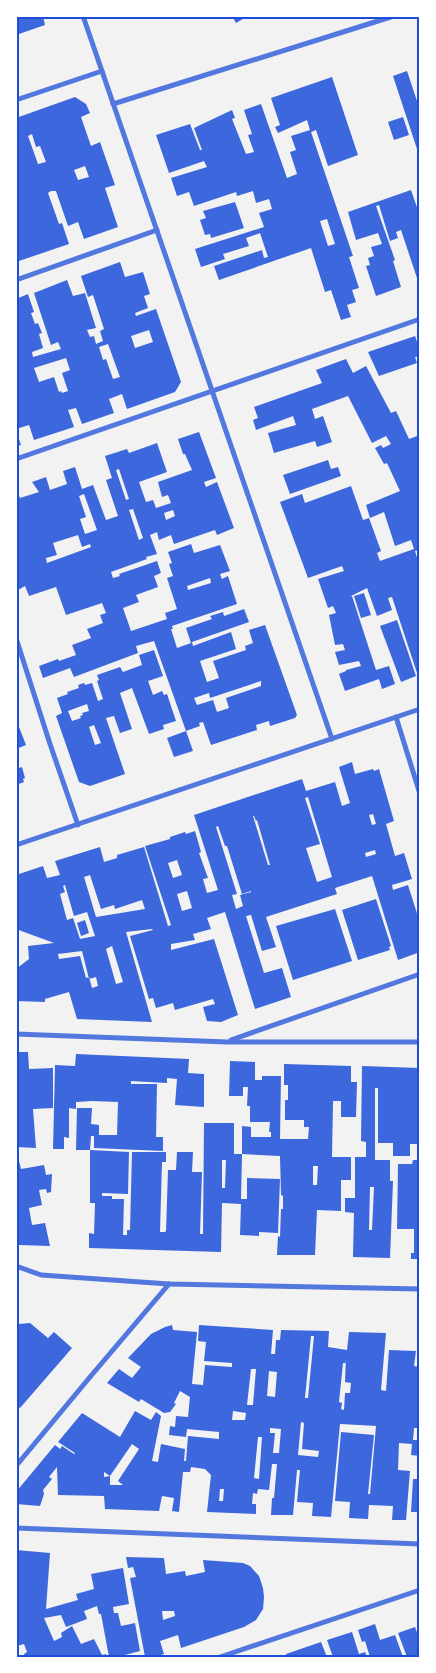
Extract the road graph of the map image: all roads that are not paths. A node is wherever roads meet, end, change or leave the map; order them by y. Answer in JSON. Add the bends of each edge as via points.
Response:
{"nodes":[{"id":1,"x":83,"y":16,"type":"edge"},
{"id":2,"x":394,"y":16,"type":"edge"},
{"id":3,"x":102,"y":71,"type":"junction"},
{"id":4,"x":16,"y":100,"type":"edge"},
{"id":5,"x":113,"y":104,"type":"junction"},
{"id":6,"x":156,"y":230,"type":"junction"},
{"id":7,"x":16,"y":280,"type":"edge"},
{"id":8,"x":420,"y":320,"type":"edge"},
{"id":9,"x":212,"y":391,"type":"junction"},
{"id":10,"x":16,"y":459,"type":"edge"},
{"id":11,"x":16,"y":638,"type":"edge"},
{"id":12,"x":420,"y":709,"type":"edge"},
{"id":13,"x":396,"y":717,"type":"junction"},
{"id":14,"x":332,"y":739,"type":"junction"},
{"id":15,"x":420,"y":794,"type":"edge"},
{"id":16,"x":78,"y":826,"type":"junction"},
{"id":17,"x":16,"y":845,"type":"edge"},
{"id":18,"x":420,"y":974,"type":"edge"},
{"id":19,"x":16,"y":1034,"type":"edge"},
{"id":20,"x":227,"y":1042,"type":"junction"},
{"id":21,"x":420,"y":1042,"type":"edge"},
{"id":22,"x":16,"y":1266,"type":"edge"},
{"id":23,"x":169,"y":1284,"type":"junction"},
{"id":24,"x":420,"y":1290,"type":"edge"},
{"id":25,"x":16,"y":1466,"type":"edge"},
{"id":26,"x":16,"y":1528,"type":"edge"},
{"id":27,"x":420,"y":1544,"type":"edge"},
{"id":28,"x":420,"y":1590,"type":"edge"},
{"id":29,"x":220,"y":1657,"type":"edge"}],
"edges":[{"from":1,"to":3,"type":"street"},
{"from":2,"to":5,"type":"street"},
{"from":3,"to":4,"type":"street"},
{"from":3,"to":5,"type":"street"},
{"from":5,"to":6,"type":"street"},
{"from":6,"to":7,"type":"street"},
{"from":6,"to":9,"type":"street"},
{"from":8,"to":9,"type":"street"},
{"from":9,"to":10,"type":"street"},
{"from":9,"to":14,"type":"street"},
{"from":11,"to":16,"type":"street"},
{"from":12,"to":13,"type":"street"},
{"from":13,"to":14,"type":"street"},
{"from":13,"to":15,"type":"street"},
{"from":14,"to":16,"type":"street"},
{"from":16,"to":17,"type":"street"},
{"from":18,"to":20,"type":"street"},
{"from":19,"to":20,"type":"street"},
{"from":20,"to":21,"type":"street"},
{"from":22,"to":23,"type":"street","via":[[41,1275]]},
{"from":23,"to":24,"type":"street"},
{"from":23,"to":25,"type":"street"},
{"from":26,"to":27,"type":"street"},
{"from":28,"to":29,"type":"street"}]}
